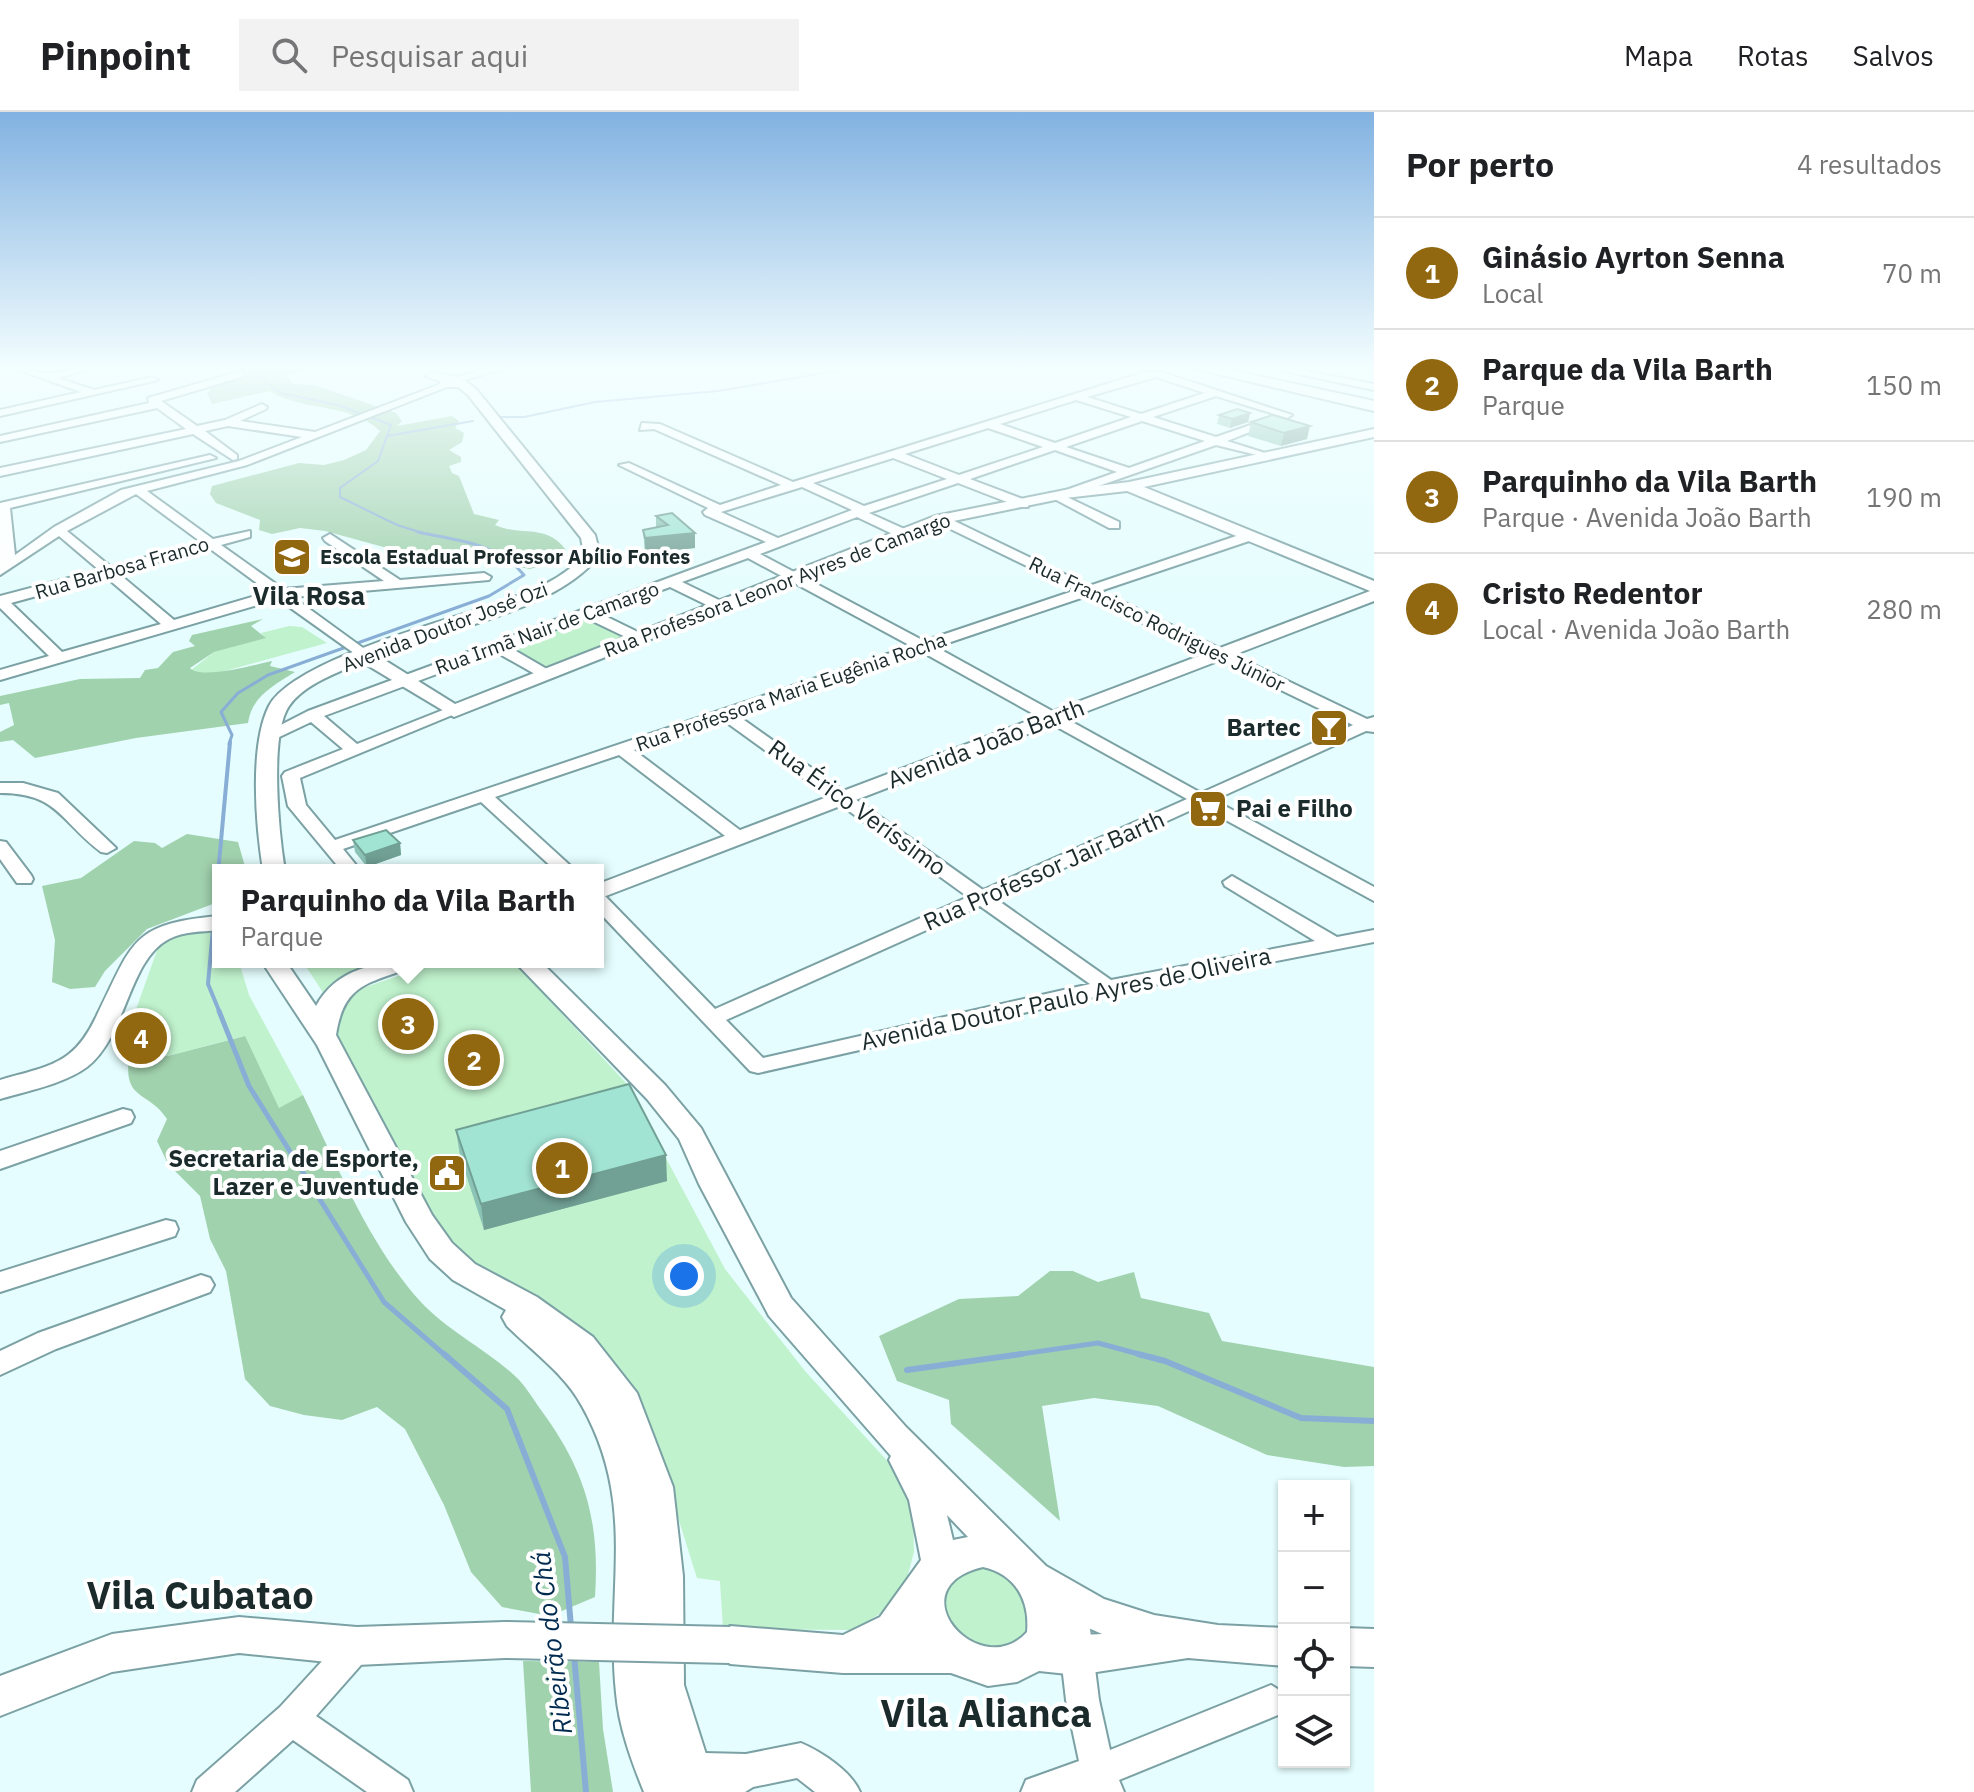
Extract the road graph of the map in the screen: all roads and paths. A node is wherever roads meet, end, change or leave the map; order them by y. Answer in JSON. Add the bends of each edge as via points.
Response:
{"nodes":[{"id":1,"x":147,"y":445,"type":"edge"},
{"id":2,"x":214,"y":445,"type":"edge"},
{"id":3,"x":265,"y":445,"type":"edge"},
{"id":4,"x":286,"y":445,"type":"edge"},
{"id":5,"x":510,"y":445,"type":"edge"},
{"id":6,"x":693,"y":445,"type":"edge"},
{"id":7,"x":921,"y":445,"type":"edge"},
{"id":8,"x":1049,"y":445,"type":"edge"},
{"id":9,"x":1063,"y":445,"type":"edge"},
{"id":10,"x":1208,"y":445,"type":"edge"},
{"id":11,"x":1232,"y":445,"type":"edge"},
{"id":12,"x":1310,"y":445,"type":"edge"},
{"id":13,"x":1056,"y":448,"type":"junction"},
{"id":14,"x":226,"y":454,"type":"junction"},
{"id":15,"x":894,"y":454,"type":"junction"},
{"id":16,"x":1261,"y":455,"type":"junction"},
{"id":17,"x":243,"y":463,"type":"junction"},
{"id":18,"x":625,"y":465,"type":"dead end"},
{"id":19,"x":79,"y":471,"type":"junction"},
{"id":20,"x":0,"y":472,"type":"edge"},
{"id":21,"x":1128,"y":479,"type":"junction"},
{"id":22,"x":958,"y":480,"type":"junction"},
{"id":23,"x":793,"y":486,"type":"junction"},
{"id":24,"x":138,"y":490,"type":"junction"},
{"id":25,"x":1060,"y":495,"type":"junction"},
{"id":26,"x":111,"y":501,"type":"junction"},
{"id":27,"x":1024,"y":504,"type":"junction"},
{"id":28,"x":2,"y":506,"type":"edge"},
{"id":29,"x":719,"y":509,"type":"junction"},
{"id":30,"x":860,"y":512,"type":"junction"},
{"id":31,"x":940,"y":519,"type":"junction"},
{"id":32,"x":1114,"y":525,"type":"dead end"},
{"id":33,"x":59,"y":530,"type":"junction"},
{"id":34,"x":245,"y":534,"type":"dead end"},
{"id":35,"x":904,"y":534,"type":"junction"},
{"id":36,"x":1250,"y":536,"type":"junction"},
{"id":37,"x":330,"y":538,"type":"dead end"},
{"id":38,"x":212,"y":542,"type":"junction"},
{"id":39,"x":777,"y":542,"type":"junction"},
{"id":40,"x":748,"y":553,"type":"junction"},
{"id":41,"x":4,"y":568,"type":"edge"},
{"id":42,"x":108,"y":573,"type":"junction"},
{"id":43,"x":484,"y":577,"type":"dead end"},
{"id":44,"x":797,"y":577,"type":"junction"},
{"id":45,"x":671,"y":582,"type":"junction"},
{"id":46,"x":397,"y":584,"type":"junction"},
{"id":47,"x":1374,"y":587,"type":"edge"},
{"id":48,"x":1089,"y":591,"type":"junction"},
{"id":49,"x":279,"y":594,"type":"junction"},
{"id":50,"x":1374,"y":595,"type":"edge"},
{"id":51,"x":0,"y":601,"type":"edge"},
{"id":52,"x":720,"y":606,"type":"junction"},
{"id":53,"x":587,"y":613,"type":"junction"},
{"id":54,"x":171,"y":625,"type":"junction"},
{"id":55,"x":639,"y":638,"type":"junction"},
{"id":56,"x":496,"y":646,"type":"junction"},
{"id":57,"x":924,"y":647,"type":"junction"},
{"id":58,"x":360,"y":652,"type":"junction"},
{"id":59,"x":1218,"y":654,"type":"junction"},
{"id":60,"x":59,"y":658,"type":"junction"},
{"id":61,"x":0,"y":675,"type":"edge"},
{"id":62,"x":547,"y":675,"type":"junction"},
{"id":63,"x":404,"y":680,"type":"junction"},
{"id":64,"x":454,"y":711,"type":"junction"},
{"id":65,"x":725,"y":714,"type":"junction"},
{"id":66,"x":1054,"y":719,"type":"junction"},
{"id":67,"x":319,"y":720,"type":"junction"},
{"id":68,"x":1372,"y":726,"type":"edge"},
{"id":69,"x":280,"y":732,"type":"junction"},
{"id":70,"x":353,"y":749,"type":"junction"},
{"id":71,"x":622,"y":749,"type":"junction"},
{"id":72,"x":0,"y":788,"type":"edge"},
{"id":73,"x":484,"y":796,"type":"junction"},
{"id":74,"x":844,"y":799,"type":"junction"},
{"id":75,"x":1203,"y":800,"type":"junction"},
{"id":76,"x":739,"y":838,"type":"junction"},
{"id":77,"x":268,"y":839,"type":"junction"},
{"id":78,"x":0,"y":846,"type":"edge"},
{"id":79,"x":331,"y":847,"type":"junction"},
{"id":80,"x":107,"y":848,"type":"dead end"},
{"id":81,"x":273,"y":864,"type":"edge"},
{"id":82,"x":286,"y":864,"type":"edge"},
{"id":83,"x":346,"y":864,"type":"edge"},
{"id":84,"x":559,"y":864,"type":"edge"},
{"id":85,"x":24,"y":879,"type":"dead end"},
{"id":86,"x":1232,"y":882,"type":"dead end"},
{"id":87,"x":604,"y":890,"type":"edge"},
{"id":88,"x":1374,"y":895,"type":"edge"},
{"id":89,"x":984,"y":898,"type":"junction"},
{"id":90,"x":604,"y":906,"type":"edge"},
{"id":91,"x":205,"y":924,"type":"edge"},
{"id":92,"x":1374,"y":936,"type":"edge"},
{"id":93,"x":1334,"y":944,"type":"junction"},
{"id":94,"x":386,"y":968,"type":"edge"},
{"id":95,"x":533,"y":968,"type":"edge"},
{"id":96,"x":285,"y":970,"type":"edge"},
{"id":97,"x":1107,"y":987,"type":"junction"},
{"id":98,"x":713,"y":1018,"type":"junction"},
{"id":99,"x":323,"y":1035,"type":"junction"},
{"id":100,"x":0,"y":1090,"type":"edge"},
{"id":101,"x":123,"y":1117,"type":"dead end"},
{"id":102,"x":0,"y":1160,"type":"edge"},
{"id":103,"x":166,"y":1229,"type":"dead end"},
{"id":104,"x":0,"y":1282,"type":"edge"},
{"id":105,"x":201,"y":1285,"type":"dead end"},
{"id":106,"x":0,"y":1364,"type":"edge"},
{"id":107,"x":894,"y":1437,"type":"junction"},
{"id":108,"x":1027,"y":1571,"type":"junction"},
{"id":109,"x":933,"y":1574,"type":"junction"},
{"id":110,"x":1071,"y":1605,"type":"junction"},
{"id":111,"x":1193,"y":1642,"type":"junction"},
{"id":112,"x":357,"y":1646,"type":"junction"},
{"id":113,"x":1278,"y":1647,"type":"edge"},
{"id":114,"x":1350,"y":1647,"type":"edge"},
{"id":115,"x":1374,"y":1648,"type":"edge"},
{"id":116,"x":1034,"y":1652,"type":"junction"},
{"id":117,"x":843,"y":1654,"type":"junction"},
{"id":118,"x":956,"y":1654,"type":"junction"},
{"id":119,"x":1077,"y":1656,"type":"junction"},
{"id":120,"x":0,"y":1696,"type":"edge"},
{"id":121,"x":1271,"y":1701,"type":"dead end"},
{"id":122,"x":292,"y":1719,"type":"junction"},
{"id":123,"x":734,"y":1782,"type":"edge"},
{"id":124,"x":1103,"y":1782,"type":"edge"},
{"id":125,"x":684,"y":1786,"type":"edge"},
{"id":126,"x":209,"y":1792,"type":"edge"},
{"id":127,"x":396,"y":1792,"type":"edge"},
{"id":128,"x":843,"y":1792,"type":"edge"},
{"id":129,"x":1038,"y":1792,"type":"edge"}],
"edges":[{"from":1,"to":19,"type":"street"},
{"from":2,"to":14,"type":"street"},
{"from":3,"to":14,"type":"street"},
{"from":4,"to":17,"type":"street"},
{"from":5,"to":58,"type":"main road","name":"Avenida Doutor José Ozi","via":[[589,538],[592,554],[581,571],[550,589]]},
{"from":6,"to":23,"type":"street"},
{"from":7,"to":15,"type":"street"},
{"from":8,"to":13,"type":"street"},
{"from":9,"to":13,"type":"street","name":"Rua Irmã Nair de Camargo"},
{"from":10,"to":21,"type":"street"},
{"from":11,"to":16,"type":"street"},
{"from":12,"to":16,"type":"main road","name":"Rua Professora Leonor Ayres de Camargo"},
{"from":13,"to":21,"type":"street"},
{"from":13,"to":22,"type":"street","name":"Rua Irmã Nair de Camargo"},
{"from":14,"to":17,"type":"street"},
{"from":14,"to":19,"type":"street"},
{"from":15,"to":22,"type":"street"},
{"from":15,"to":23,"type":"street"},
{"from":16,"to":21,"type":"main road","name":"Rua Professora Leonor Ayres de Camargo"},
{"from":17,"to":24,"type":"street"},
{"from":18,"to":29,"type":"street"},
{"from":19,"to":20,"type":"street"},
{"from":19,"to":26,"type":"street"},
{"from":19,"to":28,"type":"street"},
{"from":21,"to":25,"type":"main road","name":"Rua Professora Leonor Ayres de Camargo"},
{"from":21,"to":25,"type":"street","via":[[1110,478]]},
{"from":21,"to":36,"type":"main road"},
{"from":22,"to":27,"type":"street"},
{"from":22,"to":30,"type":"street","name":"Rua Irmã Nair de Camargo"},
{"from":23,"to":29,"type":"street"},
{"from":23,"to":30,"type":"street"},
{"from":24,"to":26,"type":"street"},
{"from":24,"to":38,"type":"street"},
{"from":25,"to":27,"type":"main road","name":"Rua Professora Leonor Ayres de Camargo"},
{"from":25,"to":32,"type":"street"},
{"from":26,"to":33,"type":"street"},
{"from":27,"to":31,"type":"main road","name":"Rua Professora Leonor Ayres de Camargo"},
{"from":28,"to":41,"type":"street"},
{"from":29,"to":39,"type":"street","via":[[709,512]]},
{"from":30,"to":35,"type":"street"},
{"from":30,"to":39,"type":"street","name":"Rua Irmã Nair de Camargo"},
{"from":31,"to":35,"type":"main road","name":"Rua Professora Leonor Ayres de Camargo"},
{"from":31,"to":48,"type":"street","name":"Rua Francisco Rodrigues Júnior"},
{"from":33,"to":41,"type":"street"},
{"from":33,"to":42,"type":"street"},
{"from":34,"to":38,"type":"street","name":"Rua Barbosa Franco"},
{"from":35,"to":44,"type":"main road","name":"Rua Professora Leonor Ayres de Camargo"},
{"from":36,"to":47,"type":"main road"},
{"from":36,"to":48,"type":"street","name":"Rua Professora Maria Eugênia Rocha"},
{"from":37,"to":46,"type":"street"},
{"from":38,"to":42,"type":"street","name":"Rua Barbosa Franco"},
{"from":38,"to":49,"type":"street"},
{"from":39,"to":40,"type":"street","name":"Rua Irmã Nair de Camargo"},
{"from":40,"to":44,"type":"street"},
{"from":40,"to":45,"type":"street","name":"Rua Irmã Nair de Camargo"},
{"from":42,"to":51,"type":"street","name":"Rua Barbosa Franco"},
{"from":42,"to":54,"type":"street"},
{"from":43,"to":46,"type":"street"},
{"from":44,"to":52,"type":"main road","name":"Rua Professora Leonor Ayres de Camargo"},
{"from":44,"to":57,"type":"street"},
{"from":45,"to":52,"type":"street"},
{"from":45,"to":53,"type":"street","name":"Rua Irmã Nair de Camargo"},
{"from":46,"to":49,"type":"street"},
{"from":48,"to":57,"type":"street","name":"Rua Professora Maria Eugênia Rocha"},
{"from":48,"to":59,"type":"street","name":"Rua Francisco Rodrigues Júnior"},
{"from":49,"to":54,"type":"street"},
{"from":49,"to":58,"type":"street"},
{"from":50,"to":59,"type":"main road","name":"Avenida João Barth"},
{"from":51,"to":60,"type":"street"},
{"from":52,"to":55,"type":"main road","name":"Rua Professora Leonor Ayres de Camargo"},
{"from":53,"to":55,"type":"street"},
{"from":53,"to":56,"type":"street","name":"Rua Irmã Nair de Camargo"},
{"from":54,"to":60,"type":"street"},
{"from":55,"to":62,"type":"main road","name":"Rua Professora Leonor Ayres de Camargo"},
{"from":56,"to":62,"type":"street"},
{"from":56,"to":63,"type":"street","name":"Rua Irmã Nair de Camargo"},
{"from":57,"to":65,"type":"street","name":"Rua Professora Maria Eugênia Rocha"},
{"from":57,"to":66,"type":"street"},
{"from":58,"to":63,"type":"main road"},
{"from":58,"to":69,"type":"main road","name":"Avenida Doutor José Ozi","via":[[294,691],[279,706]]},
{"from":59,"to":66,"type":"main road","name":"Avenida João Barth"},
{"from":59,"to":68,"type":"street","name":"Rua Francisco Rodrigues Júnior"},
{"from":60,"to":61,"type":"street"},
{"from":62,"to":64,"type":"main road","name":"Rua Professora Leonor Ayres de Camargo"},
{"from":63,"to":64,"type":"main road"},
{"from":63,"to":67,"type":"street","name":"Rua Irmã Nair de Camargo"},
{"from":64,"to":70,"type":"street","name":"Rua Professora Leonor Ayres de Camargo"},
{"from":65,"to":71,"type":"street","name":"Rua Professora Maria Eugênia Rocha"},
{"from":65,"to":74,"type":"street","name":"Rua Érico Veríssimo"},
{"from":66,"to":74,"type":"main road","name":"Avenida João Barth"},
{"from":66,"to":75,"type":"street"},
{"from":67,"to":69,"type":"street","name":"Rua Irmã Nair de Camargo"},
{"from":67,"to":70,"type":"street"},
{"from":68,"to":75,"type":"street","name":"Rua Professor Jair Barth"},
{"from":69,"to":77,"type":"main road","name":"Avenida Doutor José Ozi"},
{"from":70,"to":79,"type":"street","name":"Rua Professora Leonor Ayres de Camargo","via":[[291,776],[297,806]]},
{"from":71,"to":73,"type":"street","name":"Rua Professora Maria Eugênia Rocha"},
{"from":71,"to":76,"type":"street"},
{"from":72,"to":80,"type":"street","via":[[37,787],[52,795],[88,836]]},
{"from":73,"to":79,"type":"street","name":"Rua Professora Maria Eugênia Rocha"},
{"from":73,"to":84,"type":"street"},
{"from":74,"to":76,"type":"main road","name":"Avenida João Barth"},
{"from":74,"to":89,"type":"street","name":"Rua Érico Veríssimo"},
{"from":75,"to":88,"type":"street"},
{"from":75,"to":89,"type":"street","name":"Rua Professor Jair Barth"},
{"from":76,"to":87,"type":"main road","name":"Avenida João Barth"},
{"from":77,"to":81,"type":"main road","name":"Avenida Doutor José Ozi"},
{"from":77,"to":82,"type":"main road"},
{"from":78,"to":85,"type":"street"},
{"from":79,"to":83,"type":"street"},
{"from":86,"to":93,"type":"street"},
{"from":89,"to":97,"type":"street","name":"Rua Érico Veríssimo"},
{"from":89,"to":98,"type":"street","name":"Rua Professor Jair Barth"},
{"from":90,"to":98,"type":"street"},
{"from":91,"to":100,"type":"main road","via":[[158,935],[143,947],[106,1028],[78,1061]]},
{"from":92,"to":93,"type":"street","name":"Avenida Doutor Paulo Ayres de Oliveira"},
{"from":93,"to":97,"type":"street","name":"Avenida Doutor Paulo Ayres de Oliveira"},
{"from":94,"to":99,"type":"main road","via":[[354,982],[330,1002]]},
{"from":95,"to":107,"type":"main road","via":[[671,1108],[691,1135],[780,1307]]},
{"from":96,"to":99,"type":"main road"},
{"from":97,"to":98,"type":"street","name":"Avenida Doutor Paulo Ayres de Oliveira","via":[[758,1066]]},
{"from":99,"to":125,"type":"main road","via":[[429,1235],[456,1266],[496,1290],[589,1387],[618,1445],[631,1486],[637,1539],[634,1682],[641,1728]]},
{"from":101,"to":102,"type":"street"},
{"from":103,"to":104,"type":"street"},
{"from":105,"to":106,"type":"street","via":[[47,1341]]},
{"from":107,"to":108,"type":"main road"},
{"from":107,"to":109,"type":"main road","via":[[926,1499]]},
{"from":108,"to":109,"type":"main road","via":[[983,1550],[964,1551]]},
{"from":108,"to":110,"type":"main road"},
{"from":108,"to":116,"type":"main road","via":[[1044,1597],[1048,1617],[1045,1636]]},
{"from":109,"to":117,"type":"main road","via":[[893,1630]]},
{"from":109,"to":118,"type":"main road","via":[[924,1601],[928,1620]]},
{"from":110,"to":111,"type":"main road","via":[[1118,1624]]},
{"from":110,"to":119,"type":"street"},
{"from":111,"to":113,"type":"main road"},
{"from":111,"to":119,"type":"main road"},
{"from":112,"to":117,"type":"main road","bridge":true,"via":[[505,1640],[730,1645]]},
{"from":112,"to":120,"type":"main road","via":[[239,1635],[112,1653]]},
{"from":112,"to":122,"type":"street"},
{"from":114,"to":115,"type":"main road"},
{"from":116,"to":118,"type":"main road","via":[[998,1667]]},
{"from":116,"to":119,"type":"main road"},
{"from":117,"to":118,"type":"main road"},
{"from":119,"to":124,"type":"street"},
{"from":121,"to":124,"type":"street"},
{"from":122,"to":126,"type":"street"},
{"from":122,"to":127,"type":"street"},
{"from":123,"to":125,"type":"street","via":[[704,1770]]},
{"from":123,"to":128,"type":"street","via":[[801,1760]]},
{"from":124,"to":129,"type":"street"}]}
